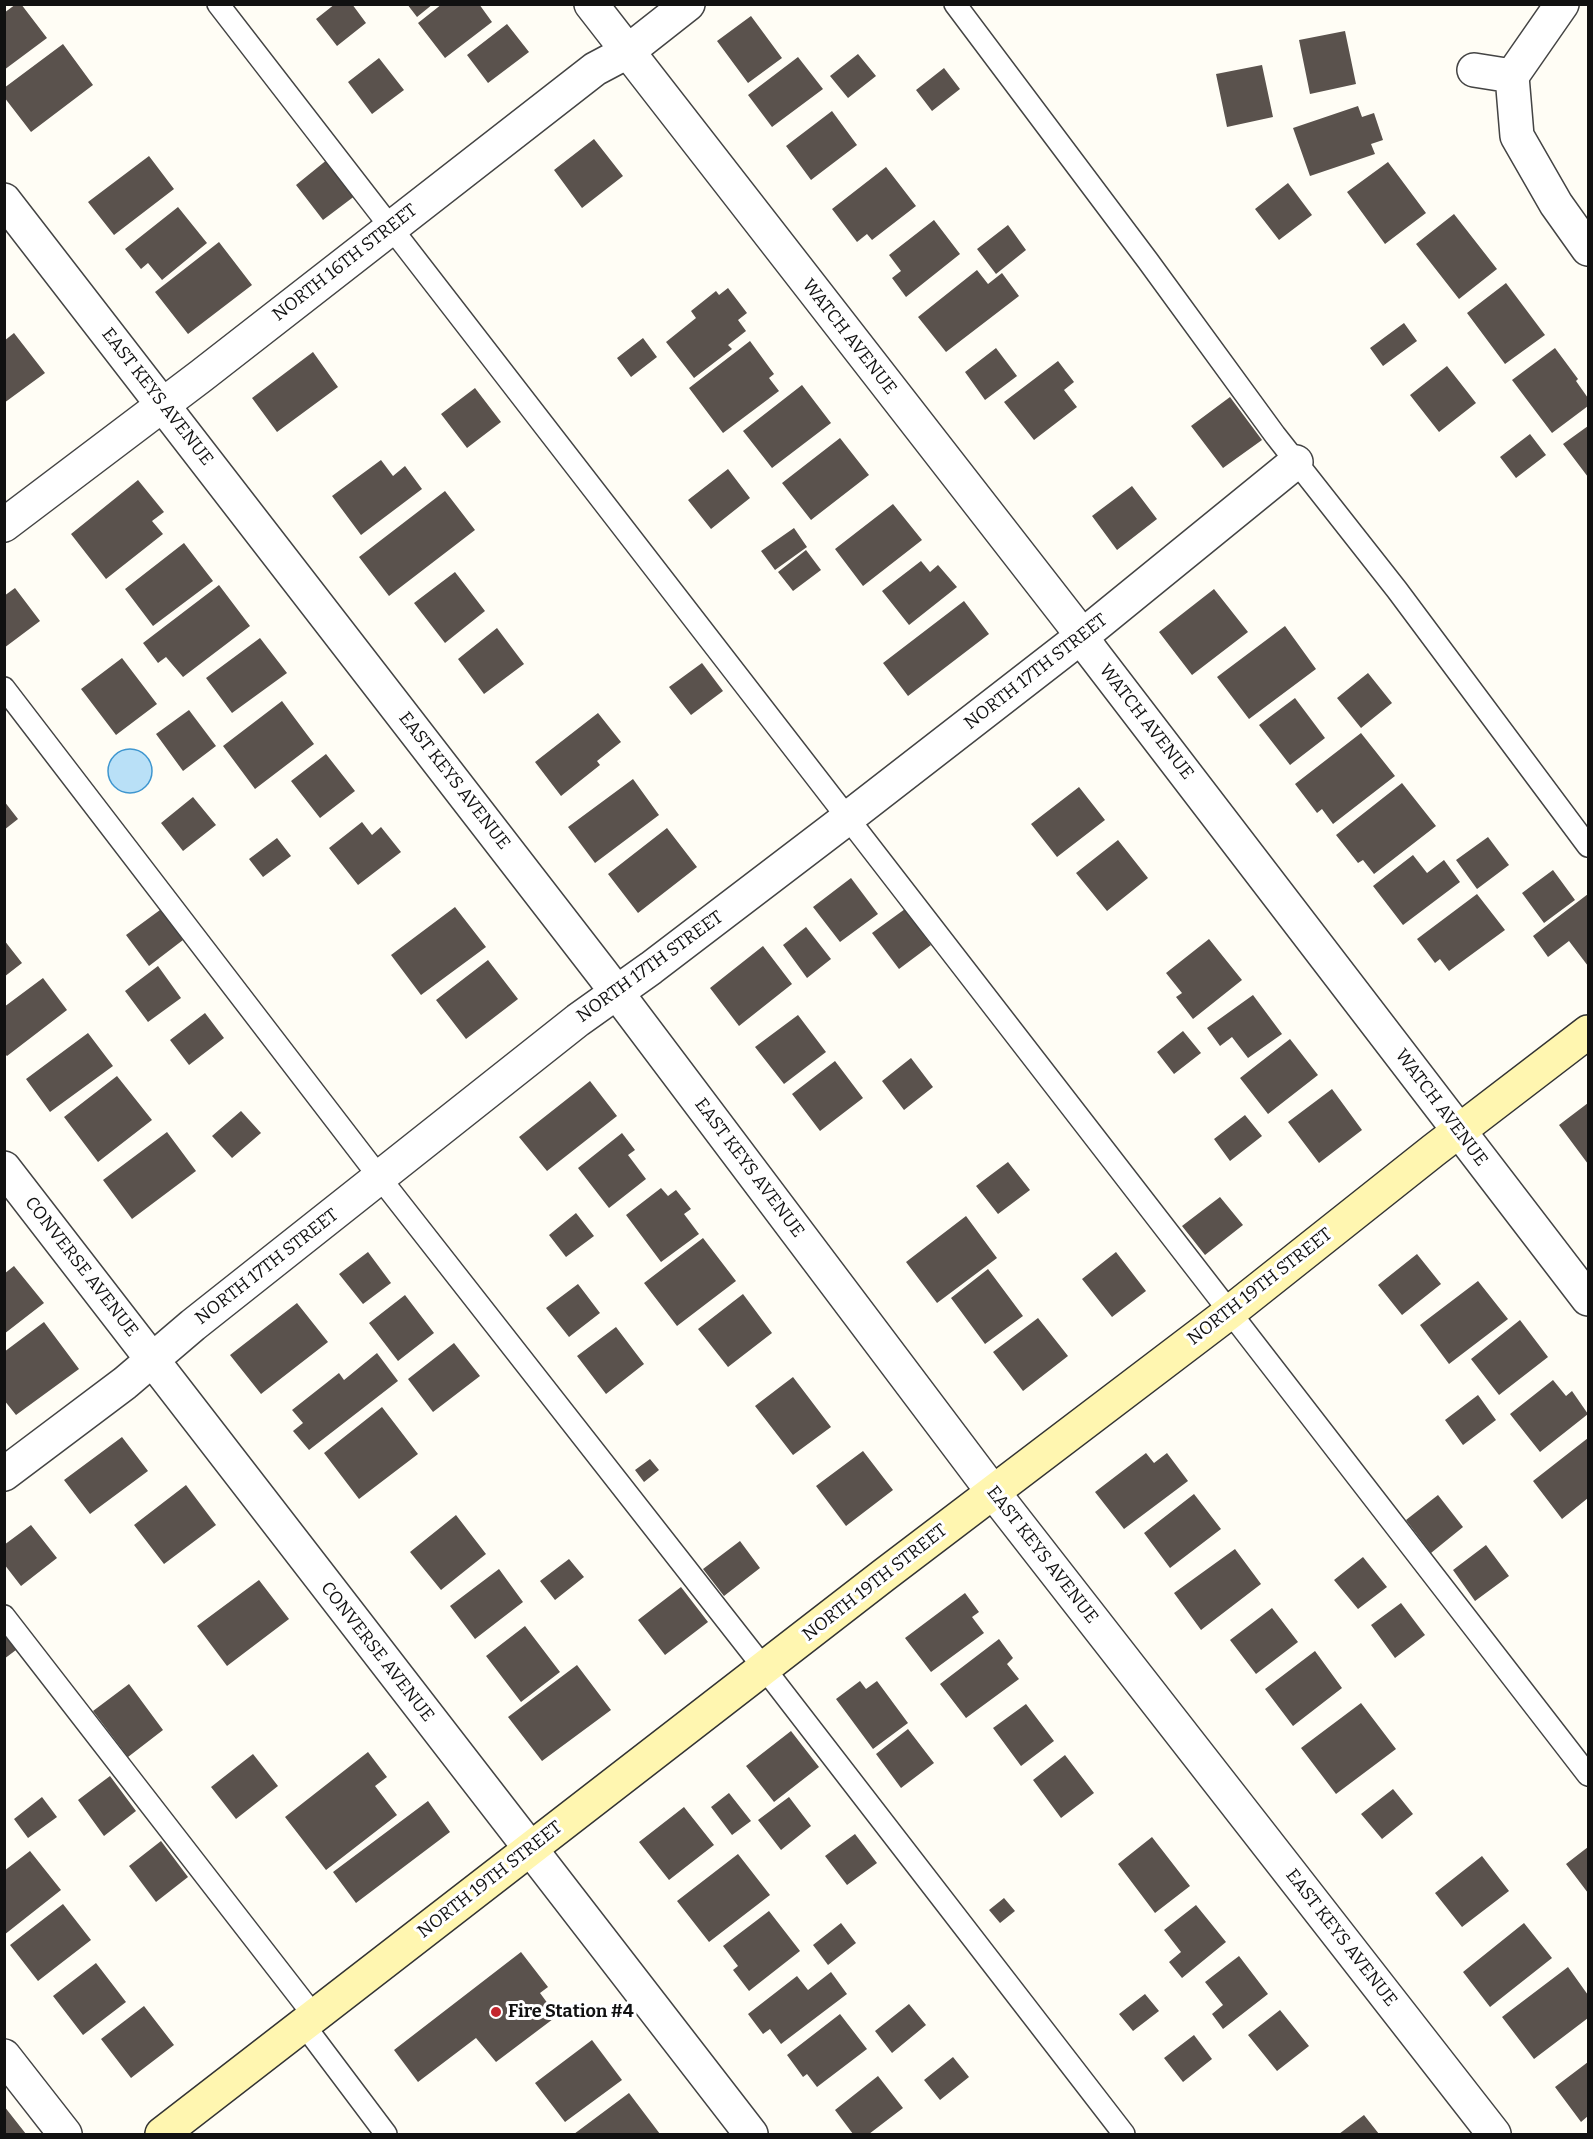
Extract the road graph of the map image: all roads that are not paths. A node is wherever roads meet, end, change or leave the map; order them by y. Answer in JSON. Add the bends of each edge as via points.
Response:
{"nodes":[{"id":1,"x":218,"y":4,"type":"edge"},
{"id":2,"x":591,"y":4,"type":"edge"},
{"id":3,"x":688,"y":4,"type":"edge"},
{"id":4,"x":955,"y":4,"type":"edge"},
{"id":5,"x":1562,"y":4,"type":"edge"},
{"id":6,"x":627,"y":52,"type":"junction"},
{"id":7,"x":1474,"y":70,"type":"dead end"},
{"id":8,"x":1512,"y":76,"type":"junction"},
{"id":9,"x":4,"y":200,"type":"edge"},
{"id":10,"x":391,"y":228,"type":"junction"},
{"id":11,"x":1588,"y":249,"type":"edge"},
{"id":12,"x":163,"y":404,"type":"junction"},
{"id":13,"x":1296,"y":462,"type":"junction"},
{"id":14,"x":4,"y":525,"type":"edge"},
{"id":15,"x":1081,"y":637,"type":"junction"},
{"id":16,"x":4,"y":688,"type":"edge"},
{"id":17,"x":849,"y":817,"type":"junction"},
{"id":18,"x":1588,"y":846,"type":"edge"},
{"id":19,"x":617,"y":992,"type":"junction"},
{"id":20,"x":1588,"y":1032,"type":"edge"},
{"id":21,"x":1460,"y":1130,"type":"junction"},
{"id":22,"x":4,"y":1168,"type":"edge"},
{"id":23,"x":380,"y":1178,"type":"junction"},
{"id":24,"x":1588,"y":1299,"type":"edge"},
{"id":25,"x":1230,"y":1312,"type":"junction"},
{"id":26,"x":152,"y":1359,"type":"junction"},
{"id":27,"x":4,"y":1474,"type":"edge"},
{"id":28,"x":993,"y":1492,"type":"junction"},
{"id":29,"x":4,"y":1616,"type":"edge"},
{"id":30,"x":764,"y":1668,"type":"junction"},
{"id":31,"x":1588,"y":1775,"type":"edge"},
{"id":32,"x":529,"y":1850,"type":"junction"},
{"id":33,"x":309,"y":2021,"type":"junction"},
{"id":34,"x":4,"y":2056,"type":"edge"},
{"id":35,"x":65,"y":2134,"type":"edge"},
{"id":36,"x":162,"y":2134,"type":"edge"},
{"id":37,"x":386,"y":2134,"type":"edge"},
{"id":38,"x":751,"y":2134,"type":"edge"},
{"id":39,"x":1124,"y":2134,"type":"edge"},
{"id":40,"x":1494,"y":2134,"type":"edge"}],
"edges":[{"from":1,"to":10,"type":"lane"},
{"from":2,"to":6,"type":"street","name":"WATCH AVENUE"},
{"from":3,"to":6,"type":"street","name":"NORTH 16TH STREET"},
{"from":4,"to":13,"type":"lane"},
{"from":5,"to":8,"type":"street"},
{"from":6,"to":10,"type":"street","name":"NORTH 16TH STREET","via":[[594,69]]},
{"from":6,"to":15,"type":"street","name":"WATCH AVENUE"},
{"from":7,"to":8,"type":"street"},
{"from":8,"to":11,"type":"street","via":[[1517,136],[1556,204]]},
{"from":9,"to":12,"type":"street","name":"EAST KEYS AVENUE"},
{"from":10,"to":12,"type":"street","name":"NORTH 16TH STREET"},
{"from":10,"to":17,"type":"lane"},
{"from":12,"to":14,"type":"street","name":"NORTH 16TH STREET"},
{"from":12,"to":19,"type":"street","name":"EAST KEYS AVENUE"},
{"from":13,"to":15,"type":"street","name":"NORTH 17TH STREET"},
{"from":13,"to":18,"type":"lane"},
{"from":15,"to":17,"type":"street","name":"NORTH 17TH STREET"},
{"from":15,"to":21,"type":"street","name":"WATCH AVENUE"},
{"from":16,"to":23,"type":"lane"},
{"from":17,"to":19,"type":"street","name":"NORTH 17TH STREET"},
{"from":17,"to":25,"type":"lane"},
{"from":19,"to":23,"type":"street","name":"NORTH 17TH STREET"},
{"from":19,"to":28,"type":"street","name":"EAST KEYS AVENUE"},
{"from":20,"to":21,"type":"street","name":"NORTH 19TH STREET"},
{"from":21,"to":24,"type":"street","name":"WATCH AVENUE"},
{"from":21,"to":25,"type":"street","name":"NORTH 19TH STREET"},
{"from":22,"to":26,"type":"street","name":"CONVERSE AVENUE"},
{"from":23,"to":26,"type":"street","name":"NORTH 17TH STREET"},
{"from":23,"to":30,"type":"lane"},
{"from":25,"to":28,"type":"street","name":"NORTH 19TH STREET"},
{"from":25,"to":31,"type":"lane"},
{"from":26,"to":27,"type":"street","name":"NORTH 17TH STREET"},
{"from":26,"to":32,"type":"street","name":"CONVERSE AVENUE"},
{"from":28,"to":30,"type":"street","name":"NORTH 19TH STREET"},
{"from":28,"to":40,"type":"street","name":"EAST KEYS AVENUE"},
{"from":29,"to":33,"type":"lane"},
{"from":30,"to":32,"type":"street","name":"NORTH 19TH STREET"},
{"from":30,"to":39,"type":"lane"},
{"from":32,"to":33,"type":"street","name":"NORTH 19TH STREET"},
{"from":32,"to":38,"type":"street","name":"CONVERSE AVENUE"},
{"from":33,"to":36,"type":"street","name":"NORTH 19TH STREET"},
{"from":33,"to":37,"type":"lane"},
{"from":34,"to":35,"type":"street"}]}
